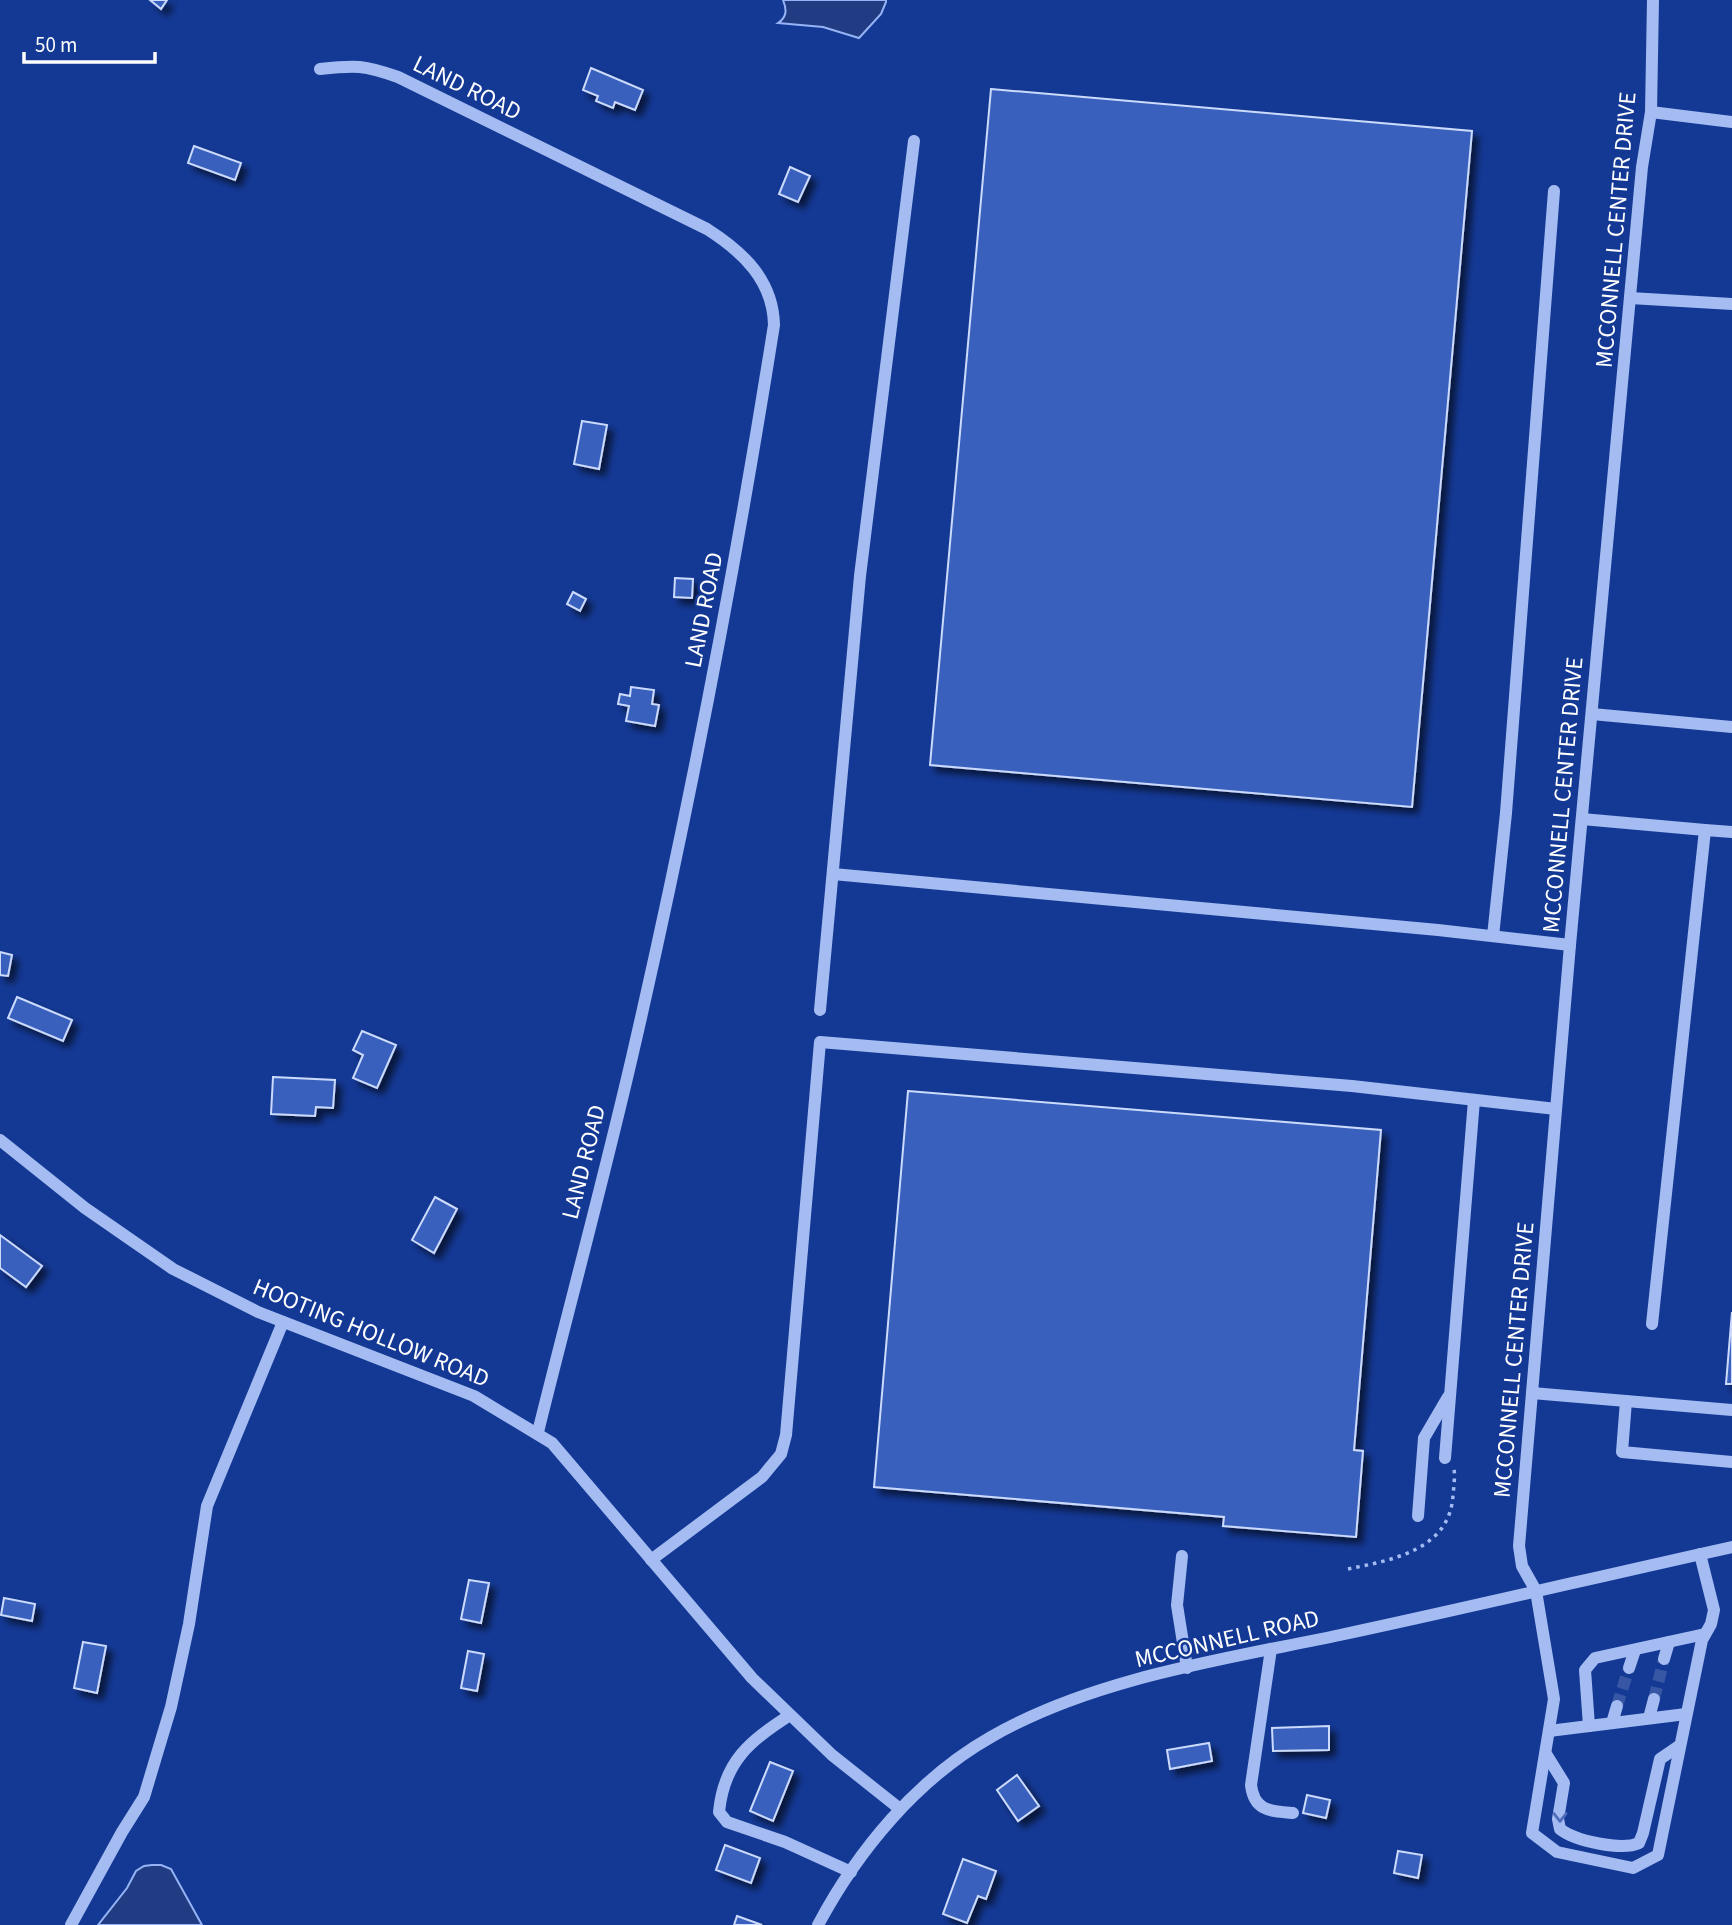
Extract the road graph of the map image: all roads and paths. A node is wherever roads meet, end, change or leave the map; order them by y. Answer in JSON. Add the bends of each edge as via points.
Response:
{"nodes":[{"id":1,"x":1653,"y":0,"type":"edge"},
{"id":2,"x":320,"y":69,"type":"dead end"},
{"id":3,"x":1651,"y":112,"type":"junction"},
{"id":4,"x":1732,"y":122,"type":"edge"},
{"id":5,"x":915,"y":141,"type":"dead end"},
{"id":6,"x":1553,"y":191,"type":"dead end"},
{"id":7,"x":1630,"y":298,"type":"junction"},
{"id":8,"x":1732,"y":304,"type":"edge"},
{"id":9,"x":1592,"y":714,"type":"junction"},
{"id":10,"x":1732,"y":727,"type":"edge"},
{"id":11,"x":1582,"y":820,"type":"junction"},
{"id":12,"x":1705,"y":830,"type":"junction"},
{"id":13,"x":1732,"y":832,"type":"edge"},
{"id":14,"x":833,"y":874,"type":"junction"},
{"id":15,"x":1493,"y":936,"type":"junction"},
{"id":16,"x":1570,"y":945,"type":"junction"},
{"id":17,"x":820,"y":1010,"type":"dead end"},
{"id":18,"x":1474,"y":1100,"type":"junction"},
{"id":19,"x":1556,"y":1109,"type":"junction"},
{"id":20,"x":0,"y":1140,"type":"edge"},
{"id":21,"x":283,"y":1322,"type":"junction"},
{"id":22,"x":1652,"y":1324,"type":"dead end"},
{"id":23,"x":1450,"y":1393,"type":"junction"},
{"id":24,"x":1532,"y":1393,"type":"junction"},
{"id":25,"x":1626,"y":1401,"type":"junction"},
{"id":26,"x":1732,"y":1410,"type":"edge"},
{"id":27,"x":538,"y":1432,"type":"junction"},
{"id":28,"x":1445,"y":1458,"type":"dead end"},
{"id":29,"x":1732,"y":1462,"type":"edge"},
{"id":30,"x":1418,"y":1516,"type":"dead end"},
{"id":31,"x":1732,"y":1547,"type":"edge"},
{"id":32,"x":1700,"y":1554,"type":"junction"},
{"id":33,"x":1182,"y":1556,"type":"dead end"},
{"id":34,"x":651,"y":1560,"type":"junction"},
{"id":35,"x":1536,"y":1591,"type":"junction"},
{"id":36,"x":1705,"y":1634,"type":"junction"},
{"id":37,"x":1669,"y":1642,"type":"junction"},
{"id":38,"x":1271,"y":1649,"type":"junction"},
{"id":39,"x":1635,"y":1650,"type":"junction"},
{"id":40,"x":1664,"y":1659,"type":"tunnel mouth"},
{"id":41,"x":1187,"y":1668,"type":"junction"},
{"id":42,"x":1629,"y":1668,"type":"tunnel mouth"},
{"id":43,"x":1654,"y":1699,"type":"tunnel mouth"},
{"id":44,"x":1617,"y":1706,"type":"tunnel mouth"},
{"id":45,"x":1686,"y":1713,"type":"junction"},
{"id":46,"x":790,"y":1715,"type":"junction"},
{"id":47,"x":1648,"y":1718,"type":"junction"},
{"id":48,"x":1612,"y":1723,"type":"junction"},
{"id":49,"x":1588,"y":1726,"type":"junction"},
{"id":50,"x":1549,"y":1731,"type":"junction"},
{"id":51,"x":1679,"y":1746,"type":"junction"},
{"id":52,"x":1546,"y":1754,"type":"junction"},
{"id":53,"x":900,"y":1809,"type":"junction"},
{"id":54,"x":1293,"y":1813,"type":"dead end"},
{"id":55,"x":851,"y":1872,"type":"junction"},
{"id":56,"x":71,"y":1925,"type":"edge"},
{"id":57,"x":818,"y":1925,"type":"edge"}],
"edges":[{"from":1,"to":3,"type":"street","name":"MCCONNELL CENTER DRIVE"},
{"from":2,"to":27,"type":"street","name":"LAND ROAD","via":[[354,65],[398,77],[708,229],[748,260],[766,287],[773,309],[748,491],[706,711],[632,1057]]},
{"from":3,"to":4,"type":"street"},
{"from":3,"to":7,"type":"street","name":"MCCONNELL CENTER DRIVE"},
{"from":5,"to":14,"type":"street","via":[[860,576]]},
{"from":6,"to":15,"type":"street"},
{"from":7,"to":8,"type":"street"},
{"from":7,"to":9,"type":"street","name":"MCCONNELL CENTER DRIVE"},
{"from":9,"to":10,"type":"street"},
{"from":9,"to":11,"type":"street","name":"MCCONNELL CENTER DRIVE"},
{"from":11,"to":12,"type":"street"},
{"from":11,"to":16,"type":"street","name":"MCCONNELL CENTER DRIVE"},
{"from":12,"to":13,"type":"street"},
{"from":12,"to":22,"type":"street"},
{"from":14,"to":15,"type":"street"},
{"from":14,"to":17,"type":"street"},
{"from":15,"to":16,"type":"street"},
{"from":16,"to":19,"type":"street","name":"MCCONNELL CENTER DRIVE"},
{"from":18,"to":19,"type":"street"},
{"from":18,"to":23,"type":"street"},
{"from":18,"to":34,"type":"street","via":[[820,1042],[786,1434],[780,1454],[762,1478]]},
{"from":19,"to":24,"type":"street","name":"MCCONNELL CENTER DRIVE"},
{"from":20,"to":21,"type":"street","name":"HOOTING HOLLOW ROAD","via":[[85,1208],[173,1269]]},
{"from":21,"to":27,"type":"street","name":"HOOTING HOLLOW ROAD","via":[[474,1396]]},
{"from":21,"to":56,"type":"street","via":[[207,1506],[189,1624],[144,1797]]},
{"from":23,"to":28,"type":"street"},
{"from":23,"to":30,"type":"street","via":[[1424,1438]]},
{"from":24,"to":25,"type":"street"},
{"from":24,"to":35,"type":"street","name":"MCCONNELL CENTER DRIVE","via":[[1519,1546],[1522,1566]]},
{"from":25,"to":26,"type":"street"},
{"from":25,"to":29,"type":"street","via":[[1622,1452]]},
{"from":27,"to":34,"type":"street","name":"HOOTING HOLLOW ROAD"},
{"from":31,"to":32,"type":"street","name":"MCCONNELL ROAD"},
{"from":32,"to":35,"type":"street","name":"MCCONNELL ROAD"},
{"from":32,"to":36,"type":"street","via":[[1714,1610]]},
{"from":33,"to":41,"type":"street","via":[[1177,1605]]},
{"from":34,"to":46,"type":"street","name":"HOOTING HOLLOW ROAD","via":[[752,1678]]},
{"from":35,"to":38,"type":"street","name":"MCCONNELL ROAD"},
{"from":35,"to":50,"type":"street","name":"MCCONNELL CENTER DRIVE","via":[[1554,1699]]},
{"from":36,"to":37,"type":"street"},
{"from":36,"to":45,"type":"street"},
{"from":37,"to":39,"type":"street"},
{"from":37,"to":40,"type":"street"},
{"from":38,"to":41,"type":"street","name":"MCCONNELL ROAD"},
{"from":38,"to":54,"type":"street","via":[[1252,1798],[1259,1806]]},
{"from":39,"to":42,"type":"street"},
{"from":39,"to":49,"type":"street","via":[[1595,1658],[1585,1670]]},
{"from":41,"to":53,"type":"street","name":"MCCONNELL ROAD","via":[[1045,1709],[990,1737],[931,1779]]},
{"from":43,"to":47,"type":"street"},
{"from":44,"to":48,"type":"street"},
{"from":45,"to":47,"type":"street"},
{"from":45,"to":51,"type":"street"},
{"from":46,"to":53,"type":"street","name":"HOOTING HOLLOW ROAD"},
{"from":46,"to":55,"type":"street","via":[[763,1732],[731,1767],[719,1812],[727,1822]]},
{"from":47,"to":48,"type":"street"},
{"from":48,"to":49,"type":"street"},
{"from":49,"to":50,"type":"street"},
{"from":50,"to":52,"type":"street","name":"MCCONNELL CENTER DRIVE"},
{"from":52,"to":51,"type":"street","one_way":true,"via":[[1564,1783],[1560,1829],[1572,1837],[1626,1847],[1639,1843],[1643,1833],[1660,1759]]},
{"from":51,"to":52,"type":"street","name":"MCCONNELL CENTER DRIVE","via":[[1658,1855],[1633,1868],[1557,1852],[1532,1833]]},
{"from":53,"to":55,"type":"street","name":"MCCONNELL ROAD"},
{"from":55,"to":57,"type":"street","name":"MCCONNELL ROAD"}]}
